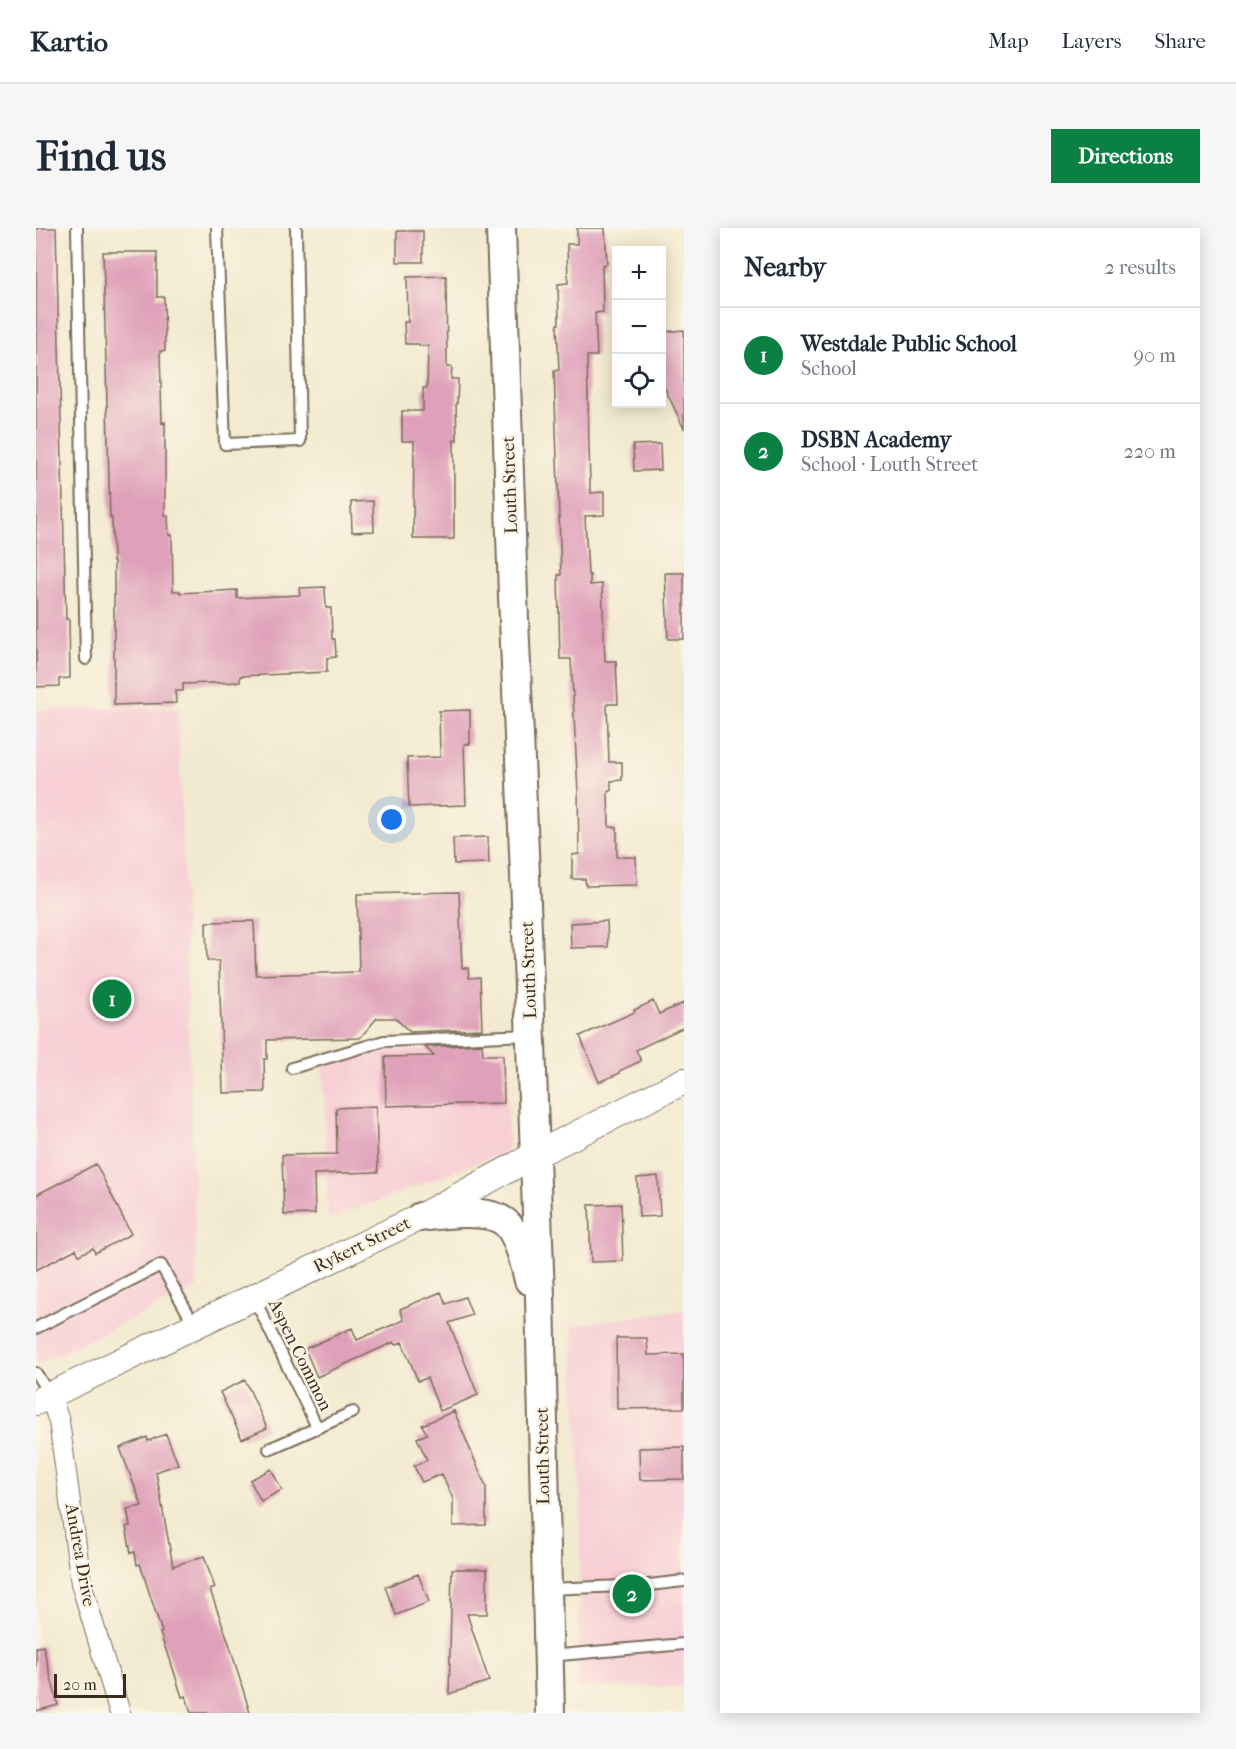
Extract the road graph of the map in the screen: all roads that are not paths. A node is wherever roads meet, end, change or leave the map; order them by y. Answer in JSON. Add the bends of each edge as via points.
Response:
{"nodes":[{"id":1,"x":77,"y":228,"type":"edge"},
{"id":2,"x":217,"y":228,"type":"edge"},
{"id":3,"x":296,"y":228,"type":"edge"},
{"id":4,"x":501,"y":228,"type":"edge"},
{"id":5,"x":86,"y":659,"type":"dead end"},
{"id":6,"x":531,"y":1035,"type":"junction"},
{"id":7,"x":292,"y":1068,"type":"dead end"},
{"id":8,"x":684,"y":1081,"type":"edge"},
{"id":9,"x":535,"y":1155,"type":"junction"},
{"id":10,"x":420,"y":1217,"type":"junction"},
{"id":11,"x":254,"y":1297,"type":"junction"},
{"id":12,"x":195,"y":1326,"type":"junction"},
{"id":13,"x":36,"y":1328,"type":"edge"},
{"id":14,"x":541,"y":1333,"type":"junction"},
{"id":15,"x":36,"y":1373,"type":"edge"},
{"id":16,"x":43,"y":1399,"type":"edge"},
{"id":17,"x":353,"y":1412,"type":"dead end"},
{"id":18,"x":317,"y":1427,"type":"junction"},
{"id":19,"x":269,"y":1449,"type":"dead end"},
{"id":20,"x":684,"y":1581,"type":"edge"},
{"id":21,"x":547,"y":1589,"type":"junction"},
{"id":22,"x":684,"y":1644,"type":"edge"},
{"id":23,"x":549,"y":1656,"type":"junction"},
{"id":24,"x":120,"y":1713,"type":"edge"},
{"id":25,"x":550,"y":1713,"type":"edge"}],
"edges":[{"from":1,"to":5,"type":"lane"},
{"from":2,"to":3,"type":"lane","via":[[225,444],[300,441]]},
{"from":4,"to":6,"type":"main road","name":"Louth Street"},
{"from":6,"to":7,"type":"lane","via":[[384,1041]]},
{"from":6,"to":9,"type":"main road","name":"Louth Street"},
{"from":8,"to":9,"type":"street","name":"Rykert Street"},
{"from":9,"to":10,"type":"street","name":"Rykert Street"},
{"from":9,"to":14,"type":"main road","name":"Louth Street"},
{"from":10,"to":11,"type":"street","name":"Rykert Street"},
{"from":10,"to":14,"type":"main road","via":[[468,1212],[498,1218],[507,1224],[518,1242]]},
{"from":11,"to":12,"type":"street","name":"Rykert Street"},
{"from":11,"to":18,"type":"lane","name":"Aspen Common"},
{"from":12,"to":13,"type":"lane","via":[[161,1265]]},
{"from":12,"to":16,"type":"street","name":"Rykert Street"},
{"from":14,"to":21,"type":"main road","name":"Louth Street"},
{"from":15,"to":16,"type":"lane"},
{"from":16,"to":24,"type":"street","name":"Andrea Drive","via":[[59,1421],[81,1583]]},
{"from":17,"to":18,"type":"lane"},
{"from":18,"to":19,"type":"lane"},
{"from":20,"to":21,"type":"lane"},
{"from":21,"to":23,"type":"main road","name":"Louth Street"},
{"from":22,"to":23,"type":"lane"},
{"from":23,"to":25,"type":"main road","name":"Louth Street"}]}
